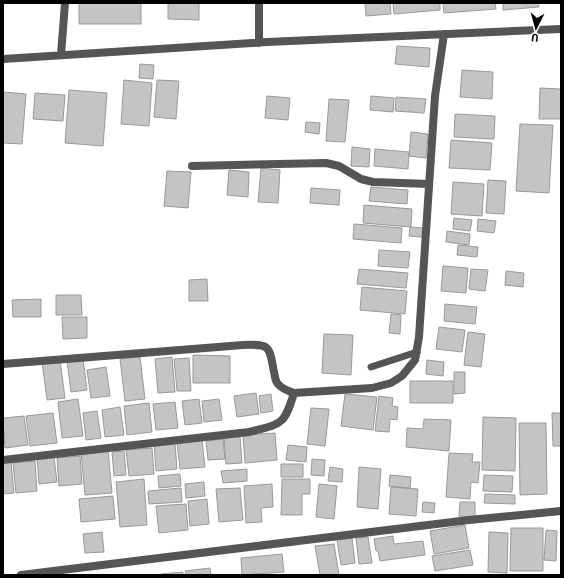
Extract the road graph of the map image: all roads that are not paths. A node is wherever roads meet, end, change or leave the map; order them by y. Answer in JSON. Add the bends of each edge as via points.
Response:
{"nodes":[{"id":1,"x":65,"y":3,"type":"edge"},
{"id":2,"x":259,"y":3,"type":"edge"},
{"id":3,"x":561,"y":29,"type":"edge"},
{"id":4,"x":444,"y":34,"type":"junction"},
{"id":5,"x":259,"y":43,"type":"junction"},
{"id":6,"x":61,"y":55,"type":"junction"},
{"id":7,"x":3,"y":59,"type":"edge"},
{"id":8,"x":192,"y":166,"type":"dead end"},
{"id":9,"x":428,"y":184,"type":"junction"},
{"id":10,"x":417,"y":352,"type":"junction"},
{"id":11,"x":3,"y":364,"type":"edge"},
{"id":12,"x":371,"y":367,"type":"dead end"},
{"id":13,"x":294,"y":393,"type":"junction"},
{"id":14,"x":3,"y":460,"type":"edge"},
{"id":15,"x":561,"y":511,"type":"edge"},
{"id":16,"x":21,"y":575,"type":"edge"}],
"edges":[{"from":1,"to":6,"type":"street"},
{"from":2,"to":5,"type":"street"},
{"from":3,"to":4,"type":"street"},
{"from":4,"to":5,"type":"street"},
{"from":4,"to":9,"type":"street","via":[[435,96]]},
{"from":5,"to":6,"type":"street"},
{"from":6,"to":7,"type":"street"},
{"from":8,"to":9,"type":"street","via":[[326,163],[339,166],[360,179],[372,182]]},
{"from":9,"to":10,"type":"street"},
{"from":10,"to":12,"type":"lane"},
{"from":10,"to":13,"type":"street","via":[[410,369],[402,376],[380,386]]},
{"from":11,"to":13,"type":"street","via":[[261,345],[268,349],[271,355],[278,385]]},
{"from":13,"to":14,"type":"street","via":[[288,412],[279,423],[271,427],[249,432]]},
{"from":15,"to":16,"type":"street"}]}
